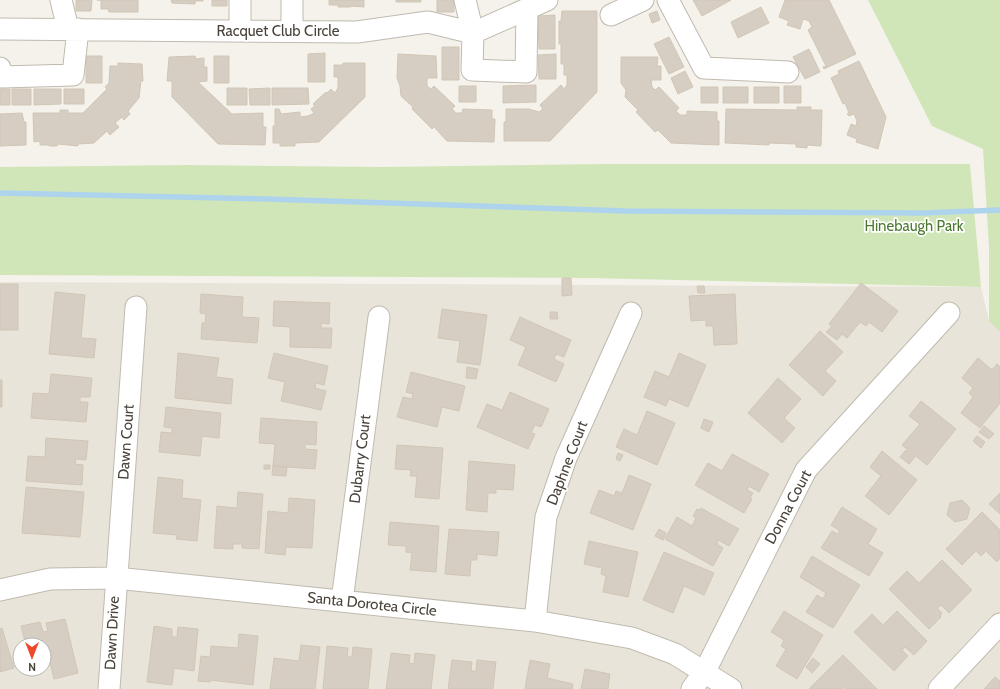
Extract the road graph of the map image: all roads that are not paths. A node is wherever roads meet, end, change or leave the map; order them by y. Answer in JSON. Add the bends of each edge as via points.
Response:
{"nodes":[{"id":1,"x":61,"y":0,"type":"edge"},
{"id":2,"x":240,"y":0,"type":"edge"},
{"id":3,"x":292,"y":0,"type":"edge"},
{"id":4,"x":465,"y":0,"type":"edge"},
{"id":5,"x":548,"y":0,"type":"edge"},
{"id":6,"x":643,"y":0,"type":"edge"},
{"id":7,"x":668,"y":0,"type":"edge"},
{"id":8,"x":527,"y":9,"type":"junction"},
{"id":9,"x":611,"y":15,"type":"dead end"},
{"id":10,"x":0,"y":29,"type":"edge"},
{"id":11,"x":73,"y":29,"type":"junction"},
{"id":12,"x":240,"y":31,"type":"junction"},
{"id":13,"x":292,"y":31,"type":"junction"},
{"id":14,"x":473,"y":33,"type":"junction"},
{"id":15,"x":0,"y":68,"type":"edge"},
{"id":16,"x":788,"y":72,"type":"dead end"},
{"id":17,"x":136,"y":307,"type":"dead end"},
{"id":18,"x":631,"y":313,"type":"dead end"},
{"id":19,"x":949,"y":313,"type":"dead end"},
{"id":20,"x":379,"y":317,"type":"dead end"},
{"id":21,"x":116,"y":578,"type":"junction"},
{"id":22,"x":0,"y":590,"type":"edge"},
{"id":23,"x":342,"y":601,"type":"junction"},
{"id":24,"x":535,"y":621,"type":"junction"},
{"id":25,"x":1000,"y":624,"type":"edge"},
{"id":26,"x":705,"y":671,"type":"junction"},
{"id":27,"x":109,"y":689,"type":"edge"},
{"id":28,"x":692,"y":689,"type":"edge"},
{"id":29,"x":731,"y":689,"type":"edge"},
{"id":30,"x":939,"y":689,"type":"edge"}],
"edges":[{"from":1,"to":11,"type":"street"},
{"from":2,"to":12,"type":"street"},
{"from":3,"to":13,"type":"street"},
{"from":4,"to":14,"type":"street"},
{"from":5,"to":8,"type":"street"},
{"from":6,"to":9,"type":"street"},
{"from":7,"to":16,"type":"street","via":[[704,68]]},
{"from":8,"to":14,"type":"street"},
{"from":8,"to":14,"type":"street","via":[[526,72],[472,70]]},
{"from":10,"to":11,"type":"street","name":"Racquet Club Circle"},
{"from":11,"to":12,"type":"street","name":"Racquet Club Circle"},
{"from":11,"to":15,"type":"street","via":[[74,75],[2,77]]},
{"from":12,"to":13,"type":"street","name":"Racquet Club Circle"},
{"from":13,"to":14,"type":"street","name":"Racquet Club Circle","via":[[357,32],[428,22]]},
{"from":17,"to":21,"type":"street","name":"Dawn Court"},
{"from":18,"to":24,"type":"street","name":"Daphne Court","via":[[566,458],[546,517]]},
{"from":19,"to":26,"type":"street","name":"Donna Court","via":[[806,470]]},
{"from":20,"to":23,"type":"street","name":"Dubarry Court"},
{"from":21,"to":22,"type":"street","name":"Santa Dorotea Circle","via":[[50,579]]},
{"from":21,"to":23,"type":"street","name":"Santa Dorotea Circle"},
{"from":21,"to":27,"type":"street","name":"Dawn Drive"},
{"from":23,"to":24,"type":"street","name":"Santa Dorotea Circle"},
{"from":24,"to":26,"type":"street","name":"Santa Dorotea Circle","via":[[632,638],[675,654]]},
{"from":25,"to":30,"type":"street"},
{"from":26,"to":28,"type":"street","name":"Donna Court"},
{"from":26,"to":29,"type":"street","name":"Santa Dorotea Circle"}]}
